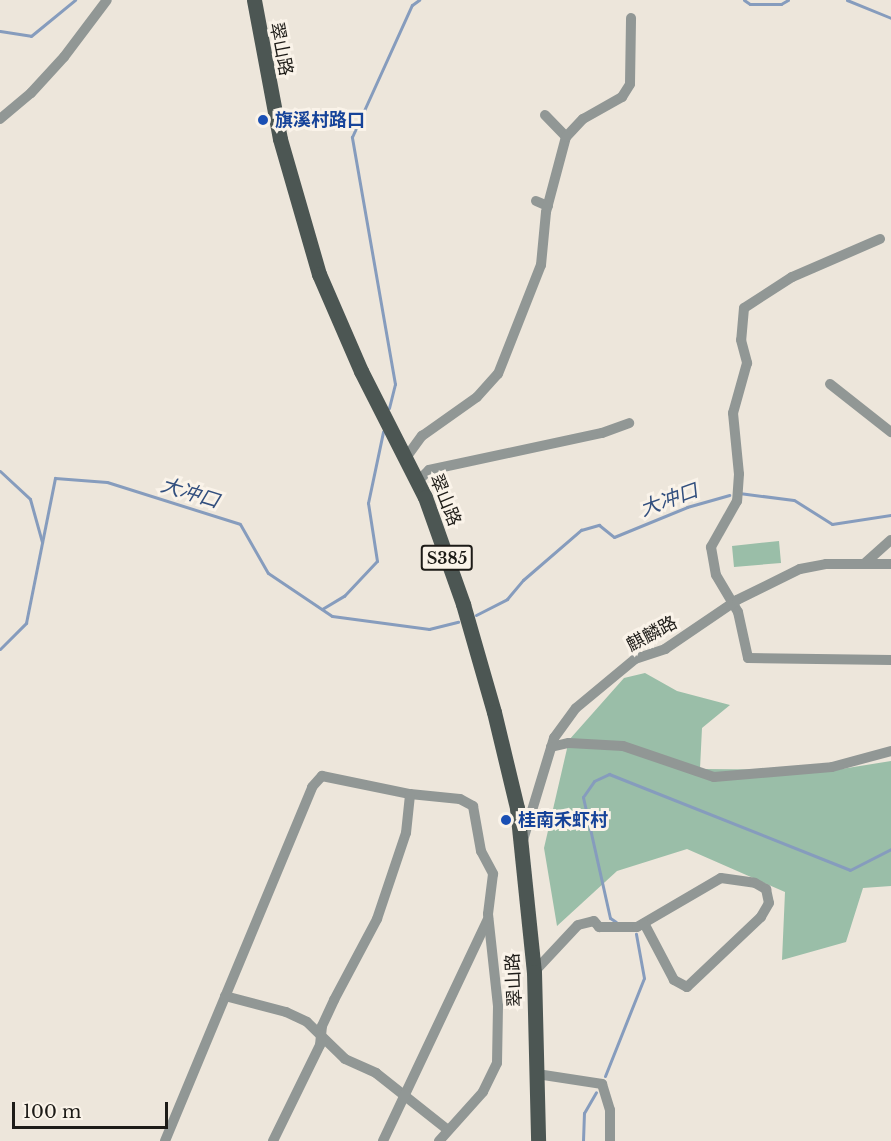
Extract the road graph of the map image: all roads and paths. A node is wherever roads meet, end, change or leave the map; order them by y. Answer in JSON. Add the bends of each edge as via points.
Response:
{"nodes":[{"id":1,"x":107,"y":0,"type":"edge"},
{"id":2,"x":254,"y":0,"type":"edge"},
{"id":3,"x":631,"y":18,"type":"dead end"},
{"id":4,"x":545,"y":115,"type":"dead end"},
{"id":5,"x":0,"y":119,"type":"edge"},
{"id":6,"x":566,"y":137,"type":"junction"},
{"id":7,"x":536,"y":201,"type":"dead end"},
{"id":8,"x":548,"y":206,"type":"junction"},
{"id":9,"x":880,"y":239,"type":"dead end"},
{"id":10,"x":830,"y":384,"type":"dead end"},
{"id":11,"x":629,"y":423,"type":"dead end"},
{"id":12,"x":891,"y":432,"type":"edge"},
{"id":13,"x":405,"y":459,"type":"junction"},
{"id":14,"x":417,"y":482,"type":"junction"},
{"id":15,"x":891,"y":540,"type":"edge"},
{"id":16,"x":864,"y":564,"type":"junction"},
{"id":17,"x":891,"y":564,"type":"edge"},
{"id":18,"x":732,"y":602,"type":"junction"},
{"id":19,"x":891,"y":660,"type":"edge"},
{"id":20,"x":551,"y":747,"type":"junction"},
{"id":21,"x":891,"y":751,"type":"edge"},
{"id":22,"x":410,"y":794,"type":"junction"},
{"id":23,"x":521,"y":846,"type":"junction"},
{"id":24,"x":488,"y":918,"type":"junction"},
{"id":25,"x":644,"y":923,"type":"junction"},
{"id":26,"x":534,"y":972,"type":"junction"},
{"id":27,"x":225,"y":996,"type":"junction"},
{"id":28,"x":321,"y":1035,"type":"junction"},
{"id":29,"x":537,"y":1074,"type":"junction"},
{"id":30,"x":404,"y":1096,"type":"junction"},
{"id":31,"x":448,"y":1130,"type":"junction"},
{"id":32,"x":165,"y":1141,"type":"edge"},
{"id":33,"x":273,"y":1141,"type":"edge"},
{"id":34,"x":382,"y":1141,"type":"edge"},
{"id":35,"x":439,"y":1141,"type":"edge"},
{"id":36,"x":538,"y":1141,"type":"edge"},
{"id":37,"x":610,"y":1141,"type":"edge"}],
"edges":[{"from":1,"to":5,"type":"street","via":[[64,57]]},
{"from":2,"to":13,"type":"main road","name":"翠山路","number":"S385","via":[[280,139],[319,274]]},
{"from":3,"to":6,"type":"street","via":[[630,84],[622,97],[583,119]]},
{"from":4,"to":6,"type":"street"},
{"from":6,"to":8,"type":"street"},
{"from":7,"to":8,"type":"street"},
{"from":8,"to":13,"type":"street","via":[[541,265],[498,374],[477,397],[422,436]]},
{"from":9,"to":18,"type":"street","via":[[792,277],[744,308],[741,340],[747,363],[733,413],[739,474],[737,501],[711,547],[716,575]]},
{"from":10,"to":12,"type":"street"},
{"from":11,"to":14,"type":"street","via":[[603,434],[429,470]]},
{"from":13,"to":14,"type":"main road","name":"翠山路","number":"S385"},
{"from":14,"to":23,"type":"main road","name":"翠山路","number":"S385","via":[[463,604],[491,701],[517,808]]},
{"from":15,"to":16,"type":"street"},
{"from":16,"to":17,"type":"street","name":"麒麟路"},
{"from":16,"to":18,"type":"street","name":"麒麟路","via":[[800,569]]},
{"from":18,"to":19,"type":"street","via":[[748,658]]},
{"from":18,"to":20,"type":"street","name":"麒麟路","via":[[664,649],[635,659],[604,683],[576,708]]},
{"from":20,"to":21,"type":"street","via":[[568,743],[623,746],[689,770],[724,777],[832,767]]},
{"from":20,"to":23,"type":"street","name":"麒麟路"},
{"from":22,"to":24,"type":"street","via":[[460,799],[473,806],[481,851],[493,874]]},
{"from":22,"to":27,"type":"street","via":[[322,776]]},
{"from":22,"to":28,"type":"street","via":[[397,866],[377,919],[334,1000]]},
{"from":23,"to":26,"type":"main road","name":"翠山路","number":"S385"},
{"from":24,"to":30,"type":"street"},
{"from":24,"to":31,"type":"street","via":[[498,1006],[497,1063],[483,1092]]},
{"from":25,"to":25,"type":"street","via":[[721,878],[755,883],[766,889],[769,903],[761,917],[687,987],[674,980]]},
{"from":25,"to":26,"type":"street","via":[[618,929],[600,927],[594,921],[578,925]]},
{"from":26,"to":29,"type":"main road","name":"翠山路","number":"S385"},
{"from":27,"to":28,"type":"street","via":[[286,1012],[307,1022]]},
{"from":27,"to":32,"type":"street"},
{"from":28,"to":30,"type":"street","via":[[345,1059],[376,1073]]},
{"from":28,"to":33,"type":"street","via":[[320,1045]]},
{"from":29,"to":36,"type":"main road","name":"翠山路","number":"S385"},
{"from":29,"to":37,"type":"street","via":[[602,1084],[610,1110]]},
{"from":30,"to":31,"type":"street"},
{"from":30,"to":34,"type":"street"},
{"from":31,"to":35,"type":"street"}]}
